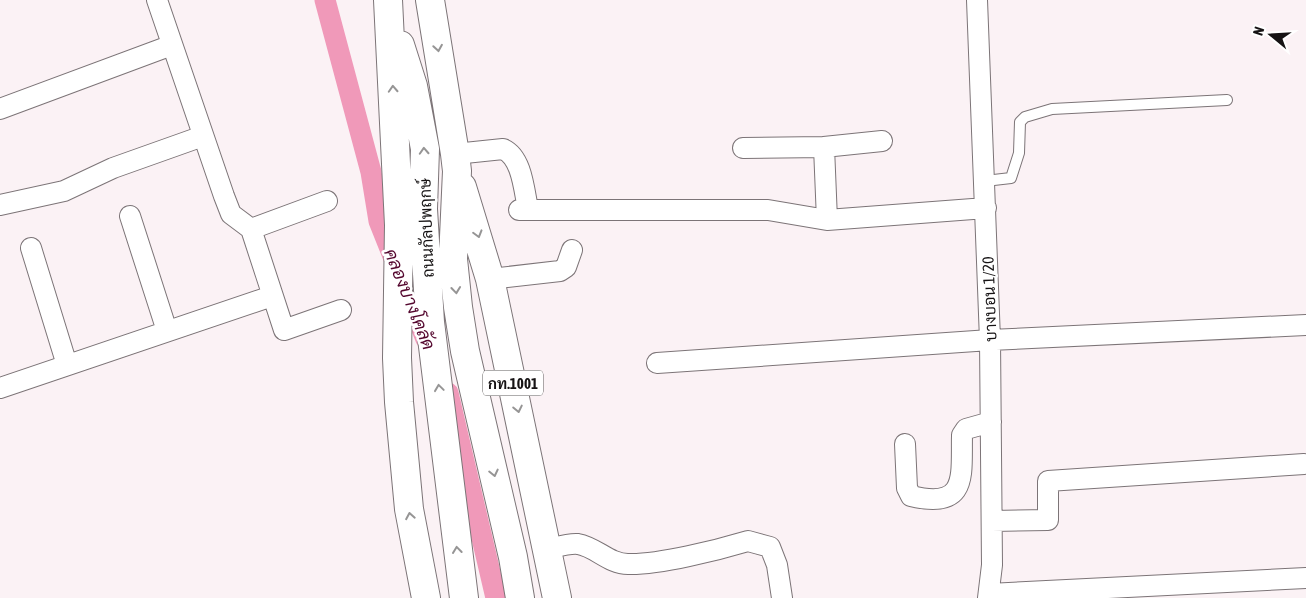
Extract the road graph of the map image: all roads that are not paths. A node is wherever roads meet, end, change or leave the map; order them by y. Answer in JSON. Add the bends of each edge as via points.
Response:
{"nodes":[{"id":1,"x":157,"y":0,"type":"edge"},
{"id":2,"x":430,"y":0,"type":"edge"},
{"id":3,"x":977,"y":0,"type":"edge"},
{"id":4,"x":389,"y":5,"type":"edge"},
{"id":5,"x":172,"y":44,"type":"junction"},
{"id":6,"x":1227,"y":100,"type":"dead end"},
{"id":7,"x":0,"y":108,"type":"edge"},
{"id":8,"x":203,"y":136,"type":"junction"},
{"id":9,"x":882,"y":141,"type":"dead end"},
{"id":10,"x":824,"y":147,"type":"junction"},
{"id":11,"x":743,"y":148,"type":"dead end"},
{"id":12,"x":456,"y":163,"type":"junction"},
{"id":13,"x":985,"y":181,"type":"junction"},
{"id":14,"x":327,"y":201,"type":"dead end"},
{"id":15,"x":0,"y":205,"type":"edge"},
{"id":16,"x":986,"y":208,"type":"junction"},
{"id":17,"x":130,"y":216,"type":"dead end"},
{"id":18,"x":827,"y":220,"type":"junction"},
{"id":19,"x":251,"y":229,"type":"junction"},
{"id":20,"x":31,"y":248,"type":"dead end"},
{"id":21,"x":572,"y":250,"type":"dead end"},
{"id":22,"x":490,"y":279,"type":"junction"},
{"id":23,"x":272,"y":296,"type":"junction"},
{"id":24,"x":341,"y":310,"type":"dead end"},
{"id":25,"x":1306,"y":324,"type":"edge"},
{"id":26,"x":167,"y":331,"type":"junction"},
{"id":27,"x":990,"y":340,"type":"junction"},
{"id":28,"x":657,"y":363,"type":"dead end"},
{"id":29,"x":67,"y":365,"type":"junction"},
{"id":30,"x":0,"y":388,"type":"edge"},
{"id":31,"x":991,"y":422,"type":"junction"},
{"id":32,"x":905,"y":444,"type":"dead end"},
{"id":33,"x":1304,"y":464,"type":"dead end"},
{"id":34,"x":992,"y":521,"type":"junction"},
{"id":35,"x":548,"y":549,"type":"junction"},
{"id":36,"x":1306,"y":578,"type":"edge"},
{"id":37,"x":1248,"y":590,"type":"edge"},
{"id":38,"x":1122,"y":593,"type":"edge"},
{"id":39,"x":988,"y":596,"type":"edge"},
{"id":40,"x":426,"y":598,"type":"edge"},
{"id":41,"x":464,"y":598,"type":"edge"},
{"id":42,"x":520,"y":598,"type":"edge"},
{"id":43,"x":557,"y":598,"type":"edge"},
{"id":44,"x":782,"y":598,"type":"edge"}],
"edges":[{"from":1,"to":5,"type":"street"},
{"from":2,"to":12,"type":"main road","name":"ถนนกัลปพฤกษ์","number":"กท.1001","one_way":true},
{"from":3,"to":13,"type":"street","name":"บางบอน 1/20"},
{"from":40,"to":4,"type":"main road","name":"ถนนกัลปพฤกษ์","one_way":true,"via":[[408,509],[397,358],[399,225]]},
{"from":41,"to":4,"type":"main road","name":"ถนนกัลปพฤกษ์","one_way":true,"via":[[430,322],[423,209],[425,149],[413,86]]},
{"from":5,"to":7,"type":"street"},
{"from":5,"to":8,"type":"street"},
{"from":6,"to":13,"type":"lane","via":[[1052,109],[1025,117],[1019,128],[1019,153],[1011,178]]},
{"from":8,"to":15,"type":"street","via":[[113,168],[64,191]]},
{"from":8,"to":19,"type":"street","via":[[231,214]]},
{"from":9,"to":10,"type":"street"},
{"from":10,"to":11,"type":"street"},
{"from":10,"to":18,"type":"street"},
{"from":12,"to":18,"type":"street","via":[[503,149],[509,151],[516,162],[523,210],[768,210]]},
{"from":12,"to":22,"type":"main road","name":"ถนนกัลปพฤกษ์","number":"กท.1001","one_way":true},
{"from":12,"to":42,"type":"main road","name":"ถนนกัลปพฤกษ์","number":"กท.1001","one_way":true,"via":[[453,259],[465,351]]},
{"from":13,"to":16,"type":"street","name":"บางบอน 1/20"},
{"from":14,"to":19,"type":"street"},
{"from":16,"to":18,"type":"street"},
{"from":16,"to":27,"type":"street","name":"บางบอน 1/20"},
{"from":17,"to":26,"type":"street"},
{"from":19,"to":23,"type":"street"},
{"from":20,"to":29,"type":"street"},
{"from":21,"to":22,"type":"street","via":[[566,267],[560,271]]},
{"from":22,"to":35,"type":"main road","name":"ถนนกัลปพฤกษ์","number":"กท.1001","one_way":true},
{"from":23,"to":24,"type":"street","via":[[284,330]]},
{"from":23,"to":26,"type":"street"},
{"from":25,"to":27,"type":"street"},
{"from":26,"to":29,"type":"street"},
{"from":27,"to":28,"type":"street"},
{"from":27,"to":31,"type":"street","name":"บางบอน 1/20"},
{"from":29,"to":30,"type":"street"},
{"from":31,"to":32,"type":"street","via":[[966,429],[962,435],[959,488],[938,498],[912,496],[907,488]]},
{"from":31,"to":34,"type":"street","name":"บางบอน 1/20"},
{"from":33,"to":34,"type":"street","via":[[1048,481],[1048,520]]},
{"from":34,"to":39,"type":"street","name":"บางบอน 1/20"},
{"from":35,"to":43,"type":"main road","name":"ถนนกัลปพฤกษ์","number":"กท.1001"},
{"from":35,"to":44,"type":"street","via":[[583,545],[615,562],[627,564],[672,558],[748,541],[759,542],[770,547],[778,564]]},
{"from":36,"to":37,"type":"street"},
{"from":37,"to":38,"type":"street"},
{"from":38,"to":39,"type":"street"}]}
